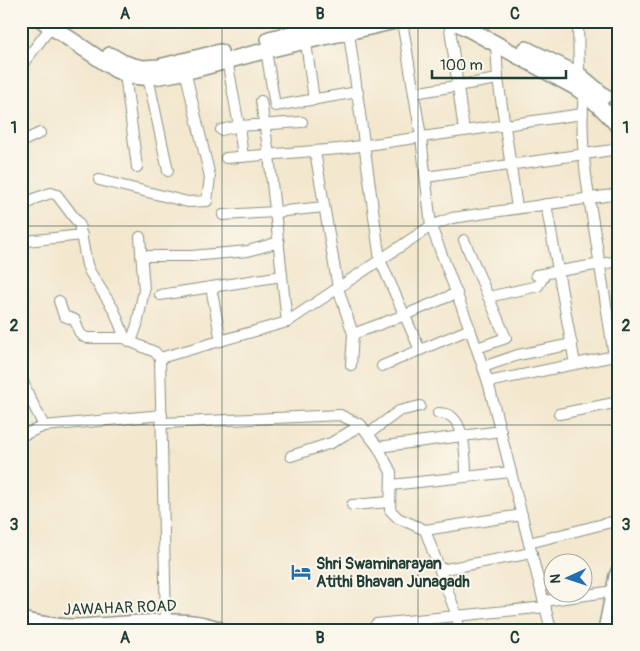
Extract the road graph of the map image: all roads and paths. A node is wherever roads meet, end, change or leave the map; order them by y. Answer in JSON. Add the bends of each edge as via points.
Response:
{"nodes":[{"id":1,"x":394,"y":21,"type":"edge"},
{"id":2,"x":402,"y":21,"type":"edge"},
{"id":3,"x":451,"y":21,"type":"edge"},
{"id":4,"x":471,"y":21,"type":"edge"},
{"id":5,"x":578,"y":21,"type":"edge"},
{"id":6,"x":50,"y":23,"type":"edge"},
{"id":7,"x":347,"y":27,"type":"edge"},
{"id":8,"x":305,"y":31,"type":"edge"},
{"id":9,"x":496,"y":44,"type":"junction"},
{"id":10,"x":266,"y":50,"type":"junction"},
{"id":11,"x":227,"y":60,"type":"junction"},
{"id":12,"x":21,"y":66,"type":"edge"},
{"id":13,"x":184,"y":66,"type":"junction"},
{"id":14,"x":125,"y":74,"type":"junction"},
{"id":15,"x":148,"y":77,"type":"junction"},
{"id":16,"x":498,"y":79,"type":"junction"},
{"id":17,"x":584,"y":84,"type":"junction"},
{"id":18,"x":458,"y":86,"type":"junction"},
{"id":19,"x":358,"y":92,"type":"junction"},
{"id":20,"x":414,"y":93,"type":"junction"},
{"id":21,"x":314,"y":100,"type":"junction"},
{"id":22,"x":261,"y":101,"type":"dead end"},
{"id":23,"x":582,"y":114,"type":"junction"},
{"id":24,"x":619,"y":114,"type":"edge"},
{"id":25,"x":302,"y":122,"type":"dead end"},
{"id":26,"x":265,"y":124,"type":"junction"},
{"id":27,"x":505,"y":125,"type":"junction"},
{"id":28,"x":239,"y":126,"type":"junction"},
{"id":29,"x":619,"y":127,"type":"edge"},
{"id":30,"x":221,"y":130,"type":"dead end"},
{"id":31,"x":464,"y":131,"type":"junction"},
{"id":32,"x":40,"y":133,"type":"dead end"},
{"id":33,"x":421,"y":137,"type":"junction"},
{"id":34,"x":22,"y":139,"type":"edge"},
{"id":35,"x":365,"y":146,"type":"junction"},
{"id":36,"x":619,"y":149,"type":"edge"},
{"id":37,"x":315,"y":151,"type":"junction"},
{"id":38,"x":269,"y":155,"type":"junction"},
{"id":39,"x":584,"y":155,"type":"junction"},
{"id":40,"x":243,"y":157,"type":"junction"},
{"id":41,"x":226,"y":158,"type":"dead end"},
{"id":42,"x":511,"y":165,"type":"junction"},
{"id":43,"x":137,"y":166,"type":"dead end"},
{"id":44,"x":168,"y":171,"type":"dead end"},
{"id":45,"x":426,"y":177,"type":"junction"},
{"id":46,"x":100,"y":180,"type":"dead end"},
{"id":47,"x":619,"y":194,"type":"edge"},
{"id":48,"x":589,"y":198,"type":"junction"},
{"id":49,"x":546,"y":204,"type":"junction"},
{"id":50,"x":324,"y":207,"type":"junction"},
{"id":51,"x":21,"y":208,"type":"edge"},
{"id":52,"x":517,"y":208,"type":"junction"},
{"id":53,"x":276,"y":212,"type":"junction"},
{"id":54,"x":223,"y":215,"type":"dead end"},
{"id":55,"x":431,"y":226,"type":"junction"},
{"id":56,"x":82,"y":235,"type":"junction"},
{"id":57,"x":140,"y":237,"type":"dead end"},
{"id":58,"x":26,"y":240,"type":"dead end"},
{"id":59,"x":464,"y":240,"type":"dead end"},
{"id":60,"x":279,"y":242,"type":"junction"},
{"id":61,"x":142,"y":256,"type":"junction"},
{"id":62,"x":380,"y":260,"type":"junction"},
{"id":63,"x":619,"y":262,"type":"edge"},
{"id":64,"x":600,"y":264,"type":"junction"},
{"id":65,"x":558,"y":272,"type":"junction"},
{"id":66,"x":282,"y":276,"type":"junction"},
{"id":67,"x":211,"y":287,"type":"junction"},
{"id":68,"x":338,"y":288,"type":"junction"},
{"id":69,"x":457,"y":293,"type":"junction"},
{"id":70,"x":160,"y":295,"type":"dead end"},
{"id":71,"x":488,"y":297,"type":"junction"},
{"id":72,"x":59,"y":301,"type":"dead end"},
{"id":73,"x":405,"y":315,"type":"junction"},
{"id":74,"x":287,"y":322,"type":"junction"},
{"id":75,"x":470,"y":329,"type":"junction"},
{"id":76,"x":352,"y":334,"type":"junction"},
{"id":77,"x":128,"y":340,"type":"junction"},
{"id":78,"x":221,"y":341,"type":"junction"},
{"id":79,"x":572,"y":344,"type":"junction"},
{"id":80,"x":477,"y":348,"type":"junction"},
{"id":81,"x":420,"y":350,"type":"junction"},
{"id":82,"x":617,"y":356,"type":"edge"},
{"id":83,"x":160,"y":358,"type":"junction"},
{"id":84,"x":575,"y":364,"type":"junction"},
{"id":85,"x":351,"y":365,"type":"dead end"},
{"id":86,"x":382,"y":366,"type":"dead end"},
{"id":87,"x":483,"y":366,"type":"junction"},
{"id":88,"x":21,"y":377,"type":"edge"},
{"id":89,"x":488,"y":382,"type":"junction"},
{"id":90,"x":619,"y":402,"type":"edge"},
{"id":91,"x":420,"y":406,"type":"dead end"},
{"id":92,"x":438,"y":413,"type":"dead end"},
{"id":93,"x":559,"y":414,"type":"dead end"},
{"id":94,"x":162,"y":419,"type":"junction"},
{"id":95,"x":44,"y":426,"type":"junction"},
{"id":96,"x":365,"y":429,"type":"junction"},
{"id":97,"x":501,"y":431,"type":"junction"},
{"id":98,"x":21,"y":436,"type":"edge"},
{"id":99,"x":462,"y":436,"type":"junction"},
{"id":100,"x":378,"y":447,"type":"junction"},
{"id":101,"x":291,"y":456,"type":"dead end"},
{"id":102,"x":511,"y":472,"type":"junction"},
{"id":103,"x":466,"y":477,"type":"junction"},
{"id":104,"x":391,"y":485,"type":"junction"},
{"id":105,"x":390,"y":502,"type":"junction"},
{"id":106,"x":352,"y":505,"type":"dead end"},
{"id":107,"x":522,"y":515,"type":"junction"},
{"id":108,"x":619,"y":520,"type":"edge"},
{"id":109,"x":425,"y":530,"type":"junction"},
{"id":110,"x":531,"y":548,"type":"junction"},
{"id":111,"x":440,"y":570,"type":"junction"},
{"id":112,"x":619,"y":571,"type":"edge"},
{"id":113,"x":614,"y":591,"type":"junction"},
{"id":114,"x":542,"y":592,"type":"edge"},
{"id":115,"x":592,"y":595,"type":"edge"},
{"id":116,"x":545,"y":604,"type":"joint"},
{"id":117,"x":457,"y":616,"type":"junction"},
{"id":118,"x":21,"y":620,"type":"edge"},
{"id":119,"x":611,"y":621,"type":"edge"},
{"id":120,"x":166,"y":622,"type":"junction"},
{"id":121,"x":376,"y":624,"type":"dead end"},
{"id":122,"x":138,"y":626,"type":"edge"},
{"id":123,"x":220,"y":630,"type":"edge"},
{"id":124,"x":459,"y":630,"type":"edge"},
{"id":125,"x":551,"y":630,"type":"edge"}],
"edges":[{"from":1,"to":7,"type":"main road"},
{"from":2,"to":20,"type":"street"},
{"from":3,"to":9,"type":"main road"},
{"from":3,"to":18,"type":"street"},
{"from":4,"to":17,"type":"main road"},
{"from":5,"to":17,"type":"street"},
{"from":6,"to":12,"type":"street"},
{"from":6,"to":13,"type":"main road","via":[[134,66]]},
{"from":6,"to":14,"type":"main road"},
{"from":7,"to":8,"type":"main road"},
{"from":7,"to":19,"type":"street"},
{"from":8,"to":10,"type":"main road"},
{"from":8,"to":13,"type":"main road"},
{"from":8,"to":21,"type":"street"},
{"from":9,"to":16,"type":"street"},
{"from":9,"to":17,"type":"main road"},
{"from":10,"to":11,"type":"main road"},
{"from":10,"to":21,"type":"street","via":[[275,106]]},
{"from":11,"to":13,"type":"main road"},
{"from":11,"to":28,"type":"street"},
{"from":13,"to":15,"type":"main road"},
{"from":13,"to":46,"type":"street","via":[[210,177],[208,201],[188,202]]},
{"from":14,"to":15,"type":"main road"},
{"from":14,"to":43,"type":"street"},
{"from":15,"to":44,"type":"street"},
{"from":16,"to":18,"type":"street"},
{"from":16,"to":27,"type":"street"},
{"from":17,"to":23,"type":"street"},
{"from":17,"to":24,"type":"main road","via":[[603,94]]},
{"from":17,"to":29,"type":"main road","via":[[590,96]]},
{"from":18,"to":20,"type":"street"},
{"from":18,"to":31,"type":"street"},
{"from":19,"to":21,"type":"street"},
{"from":19,"to":35,"type":"street"},
{"from":20,"to":33,"type":"street"},
{"from":22,"to":26,"type":"street"},
{"from":23,"to":27,"type":"street"},
{"from":23,"to":39,"type":"street"},
{"from":25,"to":26,"type":"street"},
{"from":26,"to":28,"type":"street"},
{"from":26,"to":38,"type":"street"},
{"from":27,"to":31,"type":"street"},
{"from":27,"to":42,"type":"street"},
{"from":28,"to":30,"type":"street"},
{"from":28,"to":40,"type":"street"},
{"from":31,"to":33,"type":"street"},
{"from":32,"to":34,"type":"street"},
{"from":33,"to":35,"type":"street"},
{"from":33,"to":45,"type":"street"},
{"from":35,"to":37,"type":"street"},
{"from":35,"to":62,"type":"street"},
{"from":36,"to":39,"type":"street"},
{"from":37,"to":38,"type":"street"},
{"from":37,"to":50,"type":"street"},
{"from":38,"to":40,"type":"street"},
{"from":38,"to":53,"type":"street"},
{"from":39,"to":42,"type":"street"},
{"from":39,"to":48,"type":"street"},
{"from":40,"to":41,"type":"street"},
{"from":42,"to":45,"type":"street"},
{"from":42,"to":52,"type":"street"},
{"from":45,"to":55,"type":"street"},
{"from":47,"to":48,"type":"street"},
{"from":48,"to":49,"type":"street"},
{"from":48,"to":64,"type":"street"},
{"from":49,"to":52,"type":"street"},
{"from":49,"to":65,"type":"street"},
{"from":50,"to":53,"type":"street"},
{"from":50,"to":68,"type":"street"},
{"from":51,"to":56,"type":"street","via":[[36,198],[51,193],[57,195],[79,224]]},
{"from":52,"to":55,"type":"street","via":[[452,218]]},
{"from":53,"to":54,"type":"street"},
{"from":53,"to":60,"type":"street"},
{"from":55,"to":62,"type":"street"},
{"from":55,"to":69,"type":"street"},
{"from":56,"to":58,"type":"street"},
{"from":56,"to":77,"type":"street","via":[[90,272]]},
{"from":57,"to":61,"type":"street"},
{"from":59,"to":71,"type":"street"},
{"from":60,"to":61,"type":"street","via":[[248,251]]},
{"from":60,"to":66,"type":"street"},
{"from":61,"to":77,"type":"street","via":[[144,290],[137,325]]},
{"from":62,"to":68,"type":"street"},
{"from":62,"to":73,"type":"street"},
{"from":63,"to":64,"type":"street"},
{"from":64,"to":65,"type":"street"},
{"from":64,"to":82,"type":"street"},
{"from":65,"to":71,"type":"street","via":[[541,274],[538,286]]},
{"from":65,"to":79,"type":"street"},
{"from":66,"to":67,"type":"street"},
{"from":66,"to":74,"type":"street"},
{"from":67,"to":70,"type":"street"},
{"from":67,"to":78,"type":"street"},
{"from":68,"to":74,"type":"street"},
{"from":68,"to":76,"type":"street"},
{"from":69,"to":73,"type":"street"},
{"from":69,"to":75,"type":"street"},
{"from":71,"to":80,"type":"street","via":[[506,338]]},
{"from":72,"to":77,"type":"street","via":[[64,316],[75,320],[82,336]]},
{"from":73,"to":76,"type":"street"},
{"from":73,"to":81,"type":"street"},
{"from":74,"to":78,"type":"street"},
{"from":75,"to":80,"type":"street"},
{"from":75,"to":81,"type":"street"},
{"from":76,"to":85,"type":"street"},
{"from":77,"to":83,"type":"street","via":[[155,352]]},
{"from":78,"to":83,"type":"street"},
{"from":79,"to":84,"type":"street"},
{"from":79,"to":87,"type":"street"},
{"from":80,"to":87,"type":"street"},
{"from":81,"to":86,"type":"street"},
{"from":82,"to":84,"type":"street"},
{"from":83,"to":94,"type":"street"},
{"from":84,"to":89,"type":"street"},
{"from":87,"to":89,"type":"street"},
{"from":88,"to":95,"type":"street"},
{"from":89,"to":97,"type":"street"},
{"from":90,"to":93,"type":"street"},
{"from":91,"to":96,"type":"street","via":[[399,412]]},
{"from":92,"to":99,"type":"street","via":[[455,419]]},
{"from":94,"to":95,"type":"street"},
{"from":94,"to":96,"type":"street","via":[[340,415]]},
{"from":94,"to":120,"type":"street"},
{"from":95,"to":98,"type":"street"},
{"from":96,"to":100,"type":"street"},
{"from":96,"to":101,"type":"street"},
{"from":97,"to":99,"type":"street"},
{"from":97,"to":102,"type":"street"},
{"from":99,"to":100,"type":"street"},
{"from":99,"to":103,"type":"street"},
{"from":100,"to":104,"type":"street","via":[[391,472]]},
{"from":102,"to":103,"type":"street"},
{"from":102,"to":107,"type":"street"},
{"from":103,"to":104,"type":"street"},
{"from":104,"to":105,"type":"street"},
{"from":105,"to":106,"type":"street"},
{"from":105,"to":109,"type":"street","via":[[390,510],[398,518]]},
{"from":107,"to":109,"type":"street"},
{"from":107,"to":110,"type":"street"},
{"from":108,"to":110,"type":"street"},
{"from":109,"to":111,"type":"street"},
{"from":110,"to":111,"type":"street"},
{"from":110,"to":114,"type":"street"},
{"from":111,"to":117,"type":"street"},
{"from":112,"to":113,"type":"main road"},
{"from":113,"to":115,"type":"street"},
{"from":113,"to":119,"type":"main road"},
{"from":116,"to":117,"type":"street"},
{"from":116,"to":125,"type":"street"},
{"from":117,"to":121,"type":"street"},
{"from":117,"to":124,"type":"street"},
{"from":118,"to":122,"type":"main road","name":"JAWAHAR ROAD","via":[[51,626]]},
{"from":120,"to":122,"type":"main road","name":"JAWAHAR ROAD"},
{"from":120,"to":123,"type":"main road","name":"JAWAHAR ROAD","via":[[204,624]]}]}
